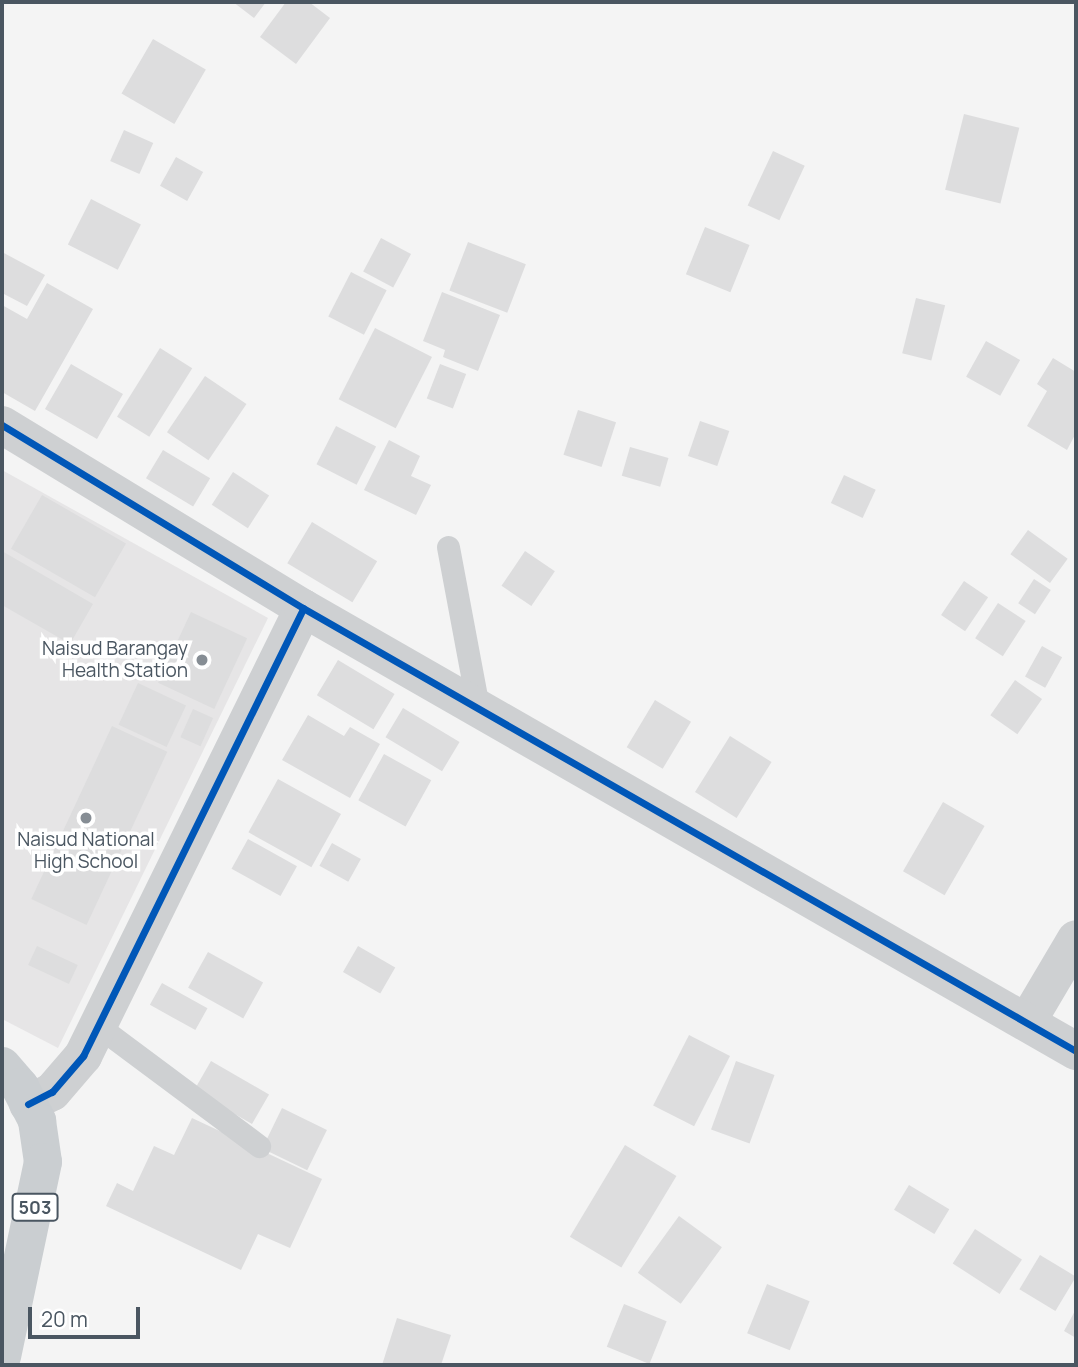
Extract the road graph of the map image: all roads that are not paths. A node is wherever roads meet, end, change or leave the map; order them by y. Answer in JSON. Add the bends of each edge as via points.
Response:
{"nodes":[{"id":1,"x":2,"y":425,"type":"edge"},
{"id":2,"x":448,"y":547,"type":"dead end"},
{"id":3,"x":303,"y":608,"type":"junction"},
{"id":4,"x":478,"y":708,"type":"junction"},
{"id":5,"x":1076,"y":939,"type":"edge"},
{"id":6,"x":1027,"y":1023,"type":"junction"},
{"id":7,"x":97,"y":1026,"type":"junction"},
{"id":8,"x":1076,"y":1051,"type":"edge"},
{"id":9,"x":2,"y":1066,"type":"edge"},
{"id":10,"x":28,"y":1104,"type":"junction"},
{"id":11,"x":259,"y":1146,"type":"dead end"},
{"id":12,"x":2,"y":1356,"type":"edge"}],
"edges":[{"from":1,"to":3,"type":"street"},
{"from":2,"to":4,"type":"lane"},
{"from":3,"to":4,"type":"street"},
{"from":3,"to":7,"type":"street"},
{"from":4,"to":6,"type":"street"},
{"from":5,"to":6,"type":"street"},
{"from":6,"to":8,"type":"street"},
{"from":7,"to":10,"type":"street","via":[[83,1056],[52,1092]]},
{"from":7,"to":11,"type":"lane"},
{"from":9,"to":10,"type":"main road","number":"503"},
{"from":10,"to":12,"type":"main road","number":"503","via":[[42,1141],[43,1162]]}]}
